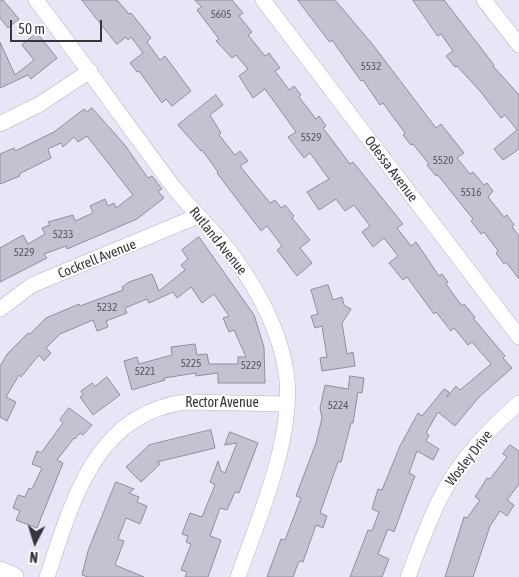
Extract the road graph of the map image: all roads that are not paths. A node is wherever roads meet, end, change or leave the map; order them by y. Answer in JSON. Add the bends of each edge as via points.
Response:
{"nodes":[{"id":1,"x":36,"y":0,"type":"edge"},
{"id":2,"x":263,"y":0,"type":"edge"},
{"id":3,"x":484,"y":0,"type":"edge"},
{"id":4,"x":519,"y":45,"type":"edge"},
{"id":5,"x":90,"y":71,"type":"junction"},
{"id":6,"x":0,"y":124,"type":"edge"},
{"id":7,"x":198,"y":216,"type":"junction"},
{"id":8,"x":0,"y":309,"type":"edge"},
{"id":9,"x":519,"y":337,"type":"edge"},
{"id":10,"x":519,"y":403,"type":"edge"},
{"id":11,"x":286,"y":404,"type":"junction"},
{"id":12,"x":0,"y":571,"type":"edge"},
{"id":13,"x":14,"y":577,"type":"edge"},
{"id":14,"x":47,"y":577,"type":"edge"},
{"id":15,"x":238,"y":577,"type":"edge"},
{"id":16,"x":408,"y":577,"type":"edge"}],
"edges":[{"from":1,"to":5,"type":"street","name":"Rutland Avenue"},
{"from":2,"to":9,"type":"street","name":"Odessa Avenue"},
{"from":3,"to":4,"type":"street"},
{"from":5,"to":6,"type":"street","via":[[40,104]]},
{"from":5,"to":7,"type":"street","name":"Rutland Avenue"},
{"from":7,"to":8,"type":"street","name":"Cockrell Avenue","via":[[32,285]]},
{"from":7,"to":11,"type":"street","name":"Rutland Avenue","via":[[236,259],[270,316],[286,366]]},
{"from":10,"to":16,"type":"street","name":"Wosley Drive","via":[[466,458],[447,486]]},
{"from":11,"to":14,"type":"street","name":"Rector Avenue","via":[[185,402],[168,404],[141,414],[114,436],[87,471],[76,493]]},
{"from":11,"to":15,"type":"street","name":"Rutland Avenue","via":[[281,445]]},
{"from":12,"to":13,"type":"main road"}]}
